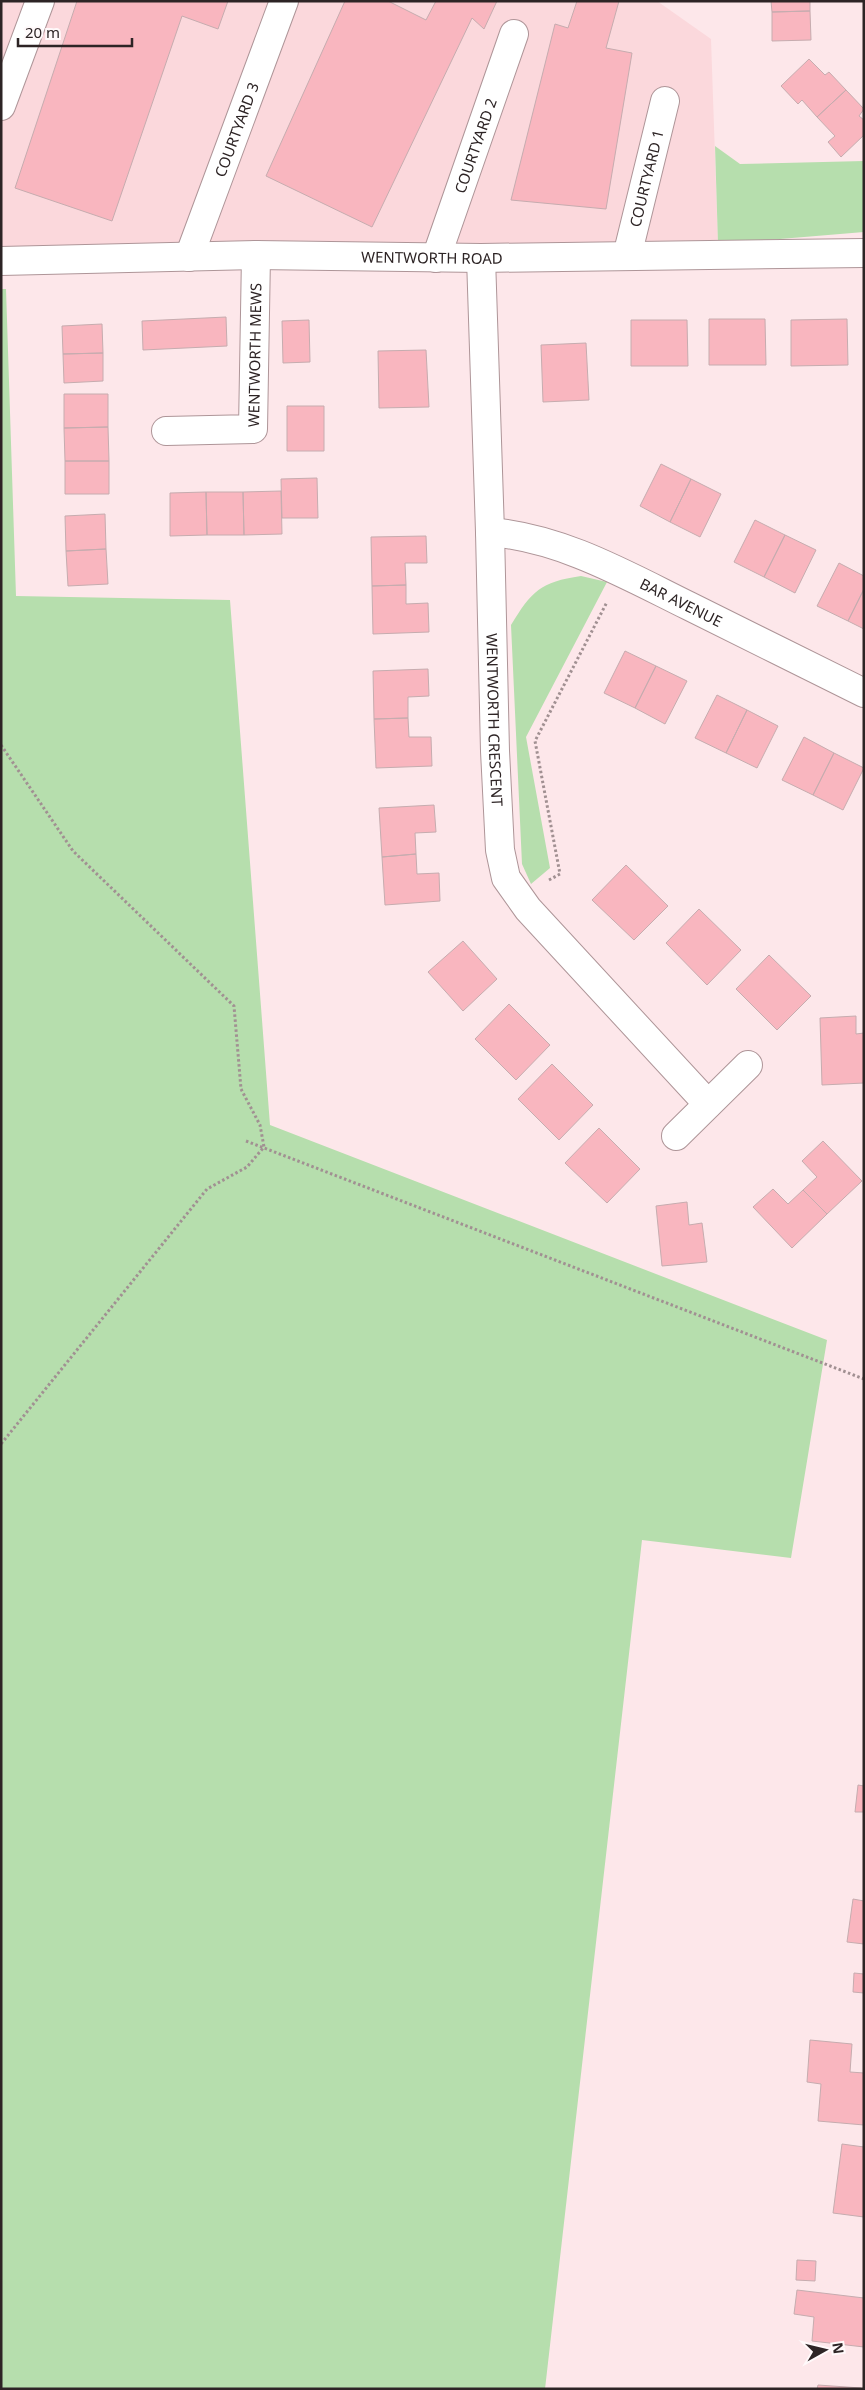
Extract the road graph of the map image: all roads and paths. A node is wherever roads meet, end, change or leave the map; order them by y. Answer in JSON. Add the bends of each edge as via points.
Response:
{"nodes":[{"id":1,"x":40,"y":1,"type":"edge"},
{"id":2,"x":284,"y":1,"type":"edge"},
{"id":3,"x":514,"y":34,"type":"dead end"},
{"id":4,"x":666,"y":101,"type":"dead end"},
{"id":5,"x":1,"y":106,"type":"edge"},
{"id":6,"x":864,"y":253,"type":"edge"},
{"id":7,"x":256,"y":255,"type":"junction"},
{"id":8,"x":627,"y":256,"type":"junction"},
{"id":9,"x":189,"y":257,"type":"junction"},
{"id":10,"x":436,"y":258,"type":"junction"},
{"id":11,"x":481,"y":258,"type":"junction"},
{"id":12,"x":1,"y":262,"type":"edge"},
{"id":13,"x":166,"y":431,"type":"dead end"},
{"id":14,"x":490,"y":532,"type":"junction"},
{"id":15,"x":622,"y":573,"type":"junction"},
{"id":16,"x":864,"y":693,"type":"edge"},
{"id":17,"x":1,"y":745,"type":"edge"},
{"id":18,"x":521,"y":900,"type":"junction"},
{"id":19,"x":748,"y":1065,"type":"dead end"},
{"id":20,"x":708,"y":1104,"type":"junction"},
{"id":21,"x":676,"y":1136,"type":"dead end"},
{"id":22,"x":246,"y":1141,"type":"dead end"},
{"id":23,"x":264,"y":1146,"type":"junction"},
{"id":24,"x":864,"y":1379,"type":"edge"},
{"id":25,"x":1,"y":1444,"type":"edge"}],
"edges":[{"from":1,"to":5,"type":"street"},
{"from":2,"to":9,"type":"street","name":"COURTYARD 3"},
{"from":3,"to":10,"type":"street","name":"COURTYARD 2"},
{"from":4,"to":8,"type":"street","name":"COURTYARD 1"},
{"from":6,"to":8,"type":"street","name":"WENTWORTH ROAD"},
{"from":7,"to":9,"type":"street","name":"WENTWORTH ROAD"},
{"from":7,"to":10,"type":"street","name":"WENTWORTH ROAD"},
{"from":7,"to":13,"type":"street","name":"WENTWORTH MEWS","via":[[252,429]]},
{"from":8,"to":11,"type":"street","name":"WENTWORTH ROAD"},
{"from":9,"to":12,"type":"street","name":"WENTWORTH ROAD"},
{"from":10,"to":11,"type":"street","name":"WENTWORTH ROAD"},
{"from":11,"to":14,"type":"street","name":"WENTWORTH CRESCENT"},
{"from":14,"to":15,"type":"street","name":"BAR AVENUE","via":[[517,534],[566,548]]},
{"from":14,"to":18,"type":"street","name":"WENTWORTH CRESCENT","via":[[500,850],[506,878]]},
{"from":15,"to":16,"type":"street","name":"BAR AVENUE"},
{"from":15,"to":18,"type":"path","via":[[534,741],[560,874]]},
{"from":17,"to":23,"type":"path","via":[[73,851],[234,1006],[241,1089],[260,1125]]},
{"from":18,"to":20,"type":"street","name":"WENTWORTH CRESCENT"},
{"from":19,"to":20,"type":"street"},
{"from":20,"to":21,"type":"street"},
{"from":22,"to":23,"type":"path"},
{"from":23,"to":24,"type":"path"},
{"from":23,"to":25,"type":"path","via":[[247,1167],[207,1189]]}]}
